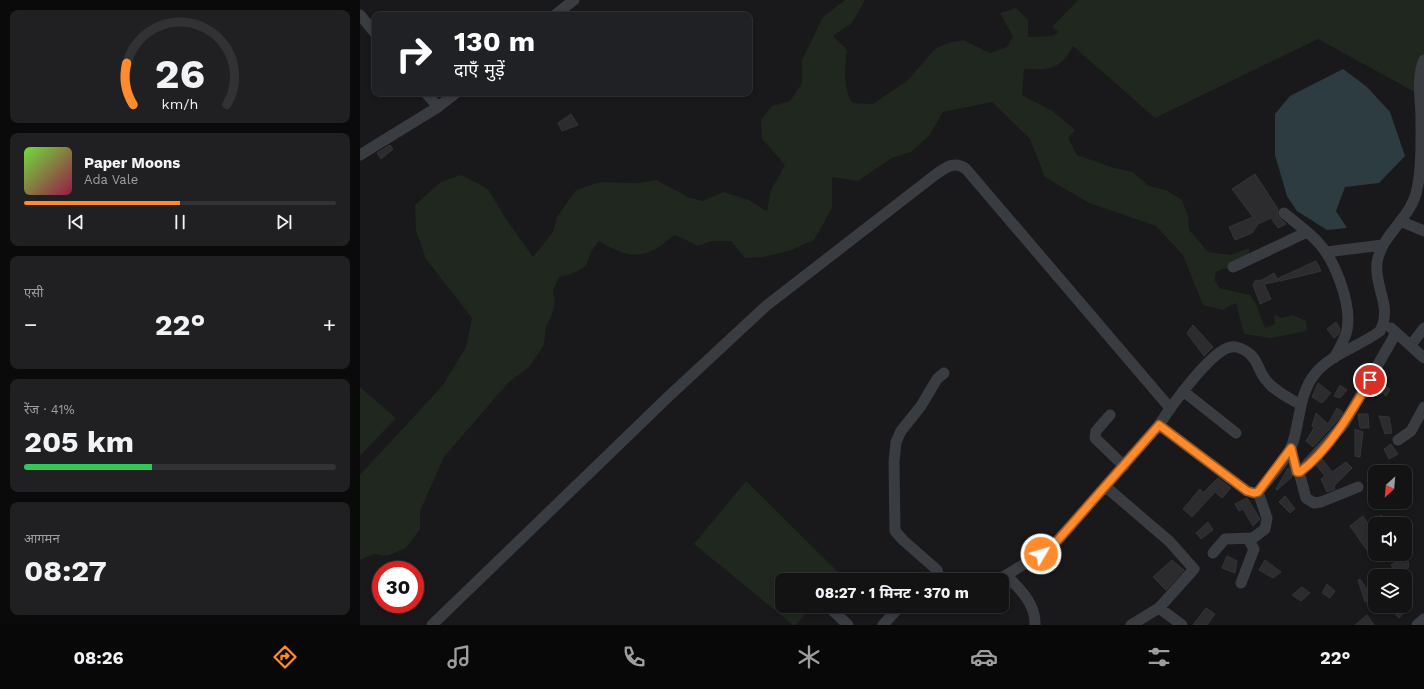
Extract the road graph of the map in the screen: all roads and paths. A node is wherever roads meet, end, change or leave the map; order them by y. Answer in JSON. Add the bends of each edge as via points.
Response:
{"nodes":[{"id":1,"x":574,"y":0,"type":"edge"},
{"id":2,"x":559,"y":12,"type":"edge"},
{"id":3,"x":360,"y":15,"type":"edge"},
{"id":4,"x":372,"y":29,"type":"edge"},
{"id":5,"x":1424,"y":60,"type":"edge"},
{"id":6,"x":429,"y":96,"type":"edge"},
{"id":7,"x":452,"y":96,"type":"edge"},
{"id":8,"x":438,"y":107,"type":"junction"},
{"id":9,"x":360,"y":155,"type":"edge"},
{"id":10,"x":1284,"y":214,"type":"dead end"},
{"id":11,"x":1400,"y":221,"type":"junction"},
{"id":12,"x":1424,"y":231,"type":"edge"},
{"id":13,"x":1307,"y":232,"type":"junction"},
{"id":14,"x":1383,"y":245,"type":"junction"},
{"id":15,"x":1326,"y":252,"type":"junction"},
{"id":16,"x":1233,"y":267,"type":"dead end"},
{"id":17,"x":1385,"y":322,"type":"junction"},
{"id":18,"x":1424,"y":328,"type":"edge"},
{"id":19,"x":1396,"y":333,"type":"junction"},
{"id":20,"x":1411,"y":344,"type":"junction"},
{"id":21,"x":1334,"y":358,"type":"junction"},
{"id":22,"x":1424,"y":358,"type":"edge"},
{"id":23,"x":944,"y":374,"type":"dead end"},
{"id":24,"x":1183,"y":391,"type":"junction"},
{"id":25,"x":1301,"y":405,"type":"junction"},
{"id":26,"x":1170,"y":408,"type":"junction"},
{"id":27,"x":1424,"y":408,"type":"edge"},
{"id":28,"x":1110,"y":415,"type":"dead end"},
{"id":29,"x":1159,"y":425,"type":"junction"},
{"id":30,"x":1236,"y":433,"type":"dead end"},
{"id":31,"x":1398,"y":440,"type":"dead end"},
{"id":32,"x":1291,"y":448,"type":"junction"},
{"id":33,"x":1124,"y":466,"type":"junction"},
{"id":34,"x":1299,"y":472,"type":"junction"},
{"id":35,"x":1106,"y":486,"type":"junction"},
{"id":36,"x":1358,"y":487,"type":"dead end"},
{"id":37,"x":1258,"y":492,"type":"junction"},
{"id":38,"x":1248,"y":539,"type":"junction"},
{"id":39,"x":1214,"y":553,"type":"dead end"},
{"id":40,"x":938,"y":573,"type":"edge"},
{"id":41,"x":1009,"y":574,"type":"edge"},
{"id":42,"x":1242,"y":583,"type":"dead end"},
{"id":43,"x":1009,"y":584,"type":"edge"},
{"id":44,"x":1159,"y":608,"type":"junction"},
{"id":45,"x":835,"y":613,"type":"edge"},
{"id":46,"x":894,"y":613,"type":"edge"},
{"id":47,"x":1424,"y":618,"type":"edge"},
{"id":48,"x":432,"y":625,"type":"edge"},
{"id":49,"x":848,"y":625,"type":"edge"},
{"id":50,"x":883,"y":625,"type":"edge"},
{"id":51,"x":1035,"y":625,"type":"edge"},
{"id":52,"x":1131,"y":625,"type":"edge"},
{"id":53,"x":1182,"y":625,"type":"edge"},
{"id":54,"x":1417,"y":625,"type":"edge"}],
"edges":[{"from":1,"to":2,"type":"street"},
{"from":3,"to":4,"type":"street"},
{"from":5,"to":11,"type":"street","via":[[1420,74],[1421,120],[1417,191]]},
{"from":6,"to":8,"type":"street"},
{"from":7,"to":8,"type":"street"},
{"from":8,"to":9,"type":"street"},
{"from":10,"to":13,"type":"street"},
{"from":11,"to":12,"type":"street"},
{"from":11,"to":14,"type":"street"},
{"from":13,"to":15,"type":"street"},
{"from":13,"to":16,"type":"street"},
{"from":14,"to":15,"type":"street"},
{"from":14,"to":17,"type":"street","via":[[1377,264]]},
{"from":15,"to":21,"type":"street","via":[[1343,290],[1347,308],[1346,331]]},
{"from":17,"to":19,"type":"street"},
{"from":17,"to":21,"type":"street","via":[[1380,331],[1371,338]]},
{"from":18,"to":20,"type":"street"},
{"from":19,"to":20,"type":"street"},
{"from":19,"to":34,"type":"street","via":[[1344,424]]},
{"from":20,"to":22,"type":"street"},
{"from":21,"to":25,"type":"street","via":[[1323,365],[1314,376]]},
{"from":23,"to":40,"type":"street","via":[[932,386],[921,406],[901,431],[896,442],[894,462],[896,530],[903,540]]},
{"from":24,"to":25,"type":"street","via":[[1216,356],[1225,349],[1237,348],[1251,355],[1273,388]]},
{"from":24,"to":26,"type":"street"},
{"from":24,"to":30,"type":"street"},
{"from":25,"to":32,"type":"street"},
{"from":26,"to":29,"type":"street"},
{"from":26,"to":48,"type":"street","via":[[966,169],[953,164],[935,175],[766,306]]},
{"from":27,"to":31,"type":"street","via":[[1411,431]]},
{"from":28,"to":33,"type":"street","via":[[1096,432],[1095,438]]},
{"from":29,"to":33,"type":"street"},
{"from":29,"to":37,"type":"street","via":[[1247,491]]},
{"from":32,"to":34,"type":"street","via":[[1296,470]]},
{"from":32,"to":37,"type":"street"},
{"from":33,"to":35,"type":"street"},
{"from":34,"to":36,"type":"street","via":[[1306,498],[1311,502],[1321,502]]},
{"from":35,"to":41,"type":"street","via":[[1051,547]]},
{"from":35,"to":44,"type":"street","via":[[1154,527],[1193,566],[1191,574]]},
{"from":37,"to":38,"type":"street","via":[[1265,509],[1267,524],[1260,534]]},
{"from":38,"to":39,"type":"street","via":[[1225,539]]},
{"from":38,"to":42,"type":"street","via":[[1254,549]]},
{"from":43,"to":51,"type":"street","via":[[1028,600],[1034,613]]},
{"from":44,"to":52,"type":"street"},
{"from":44,"to":53,"type":"street"},
{"from":45,"to":49,"type":"street"},
{"from":46,"to":50,"type":"street"},
{"from":47,"to":54,"type":"street"}]}
